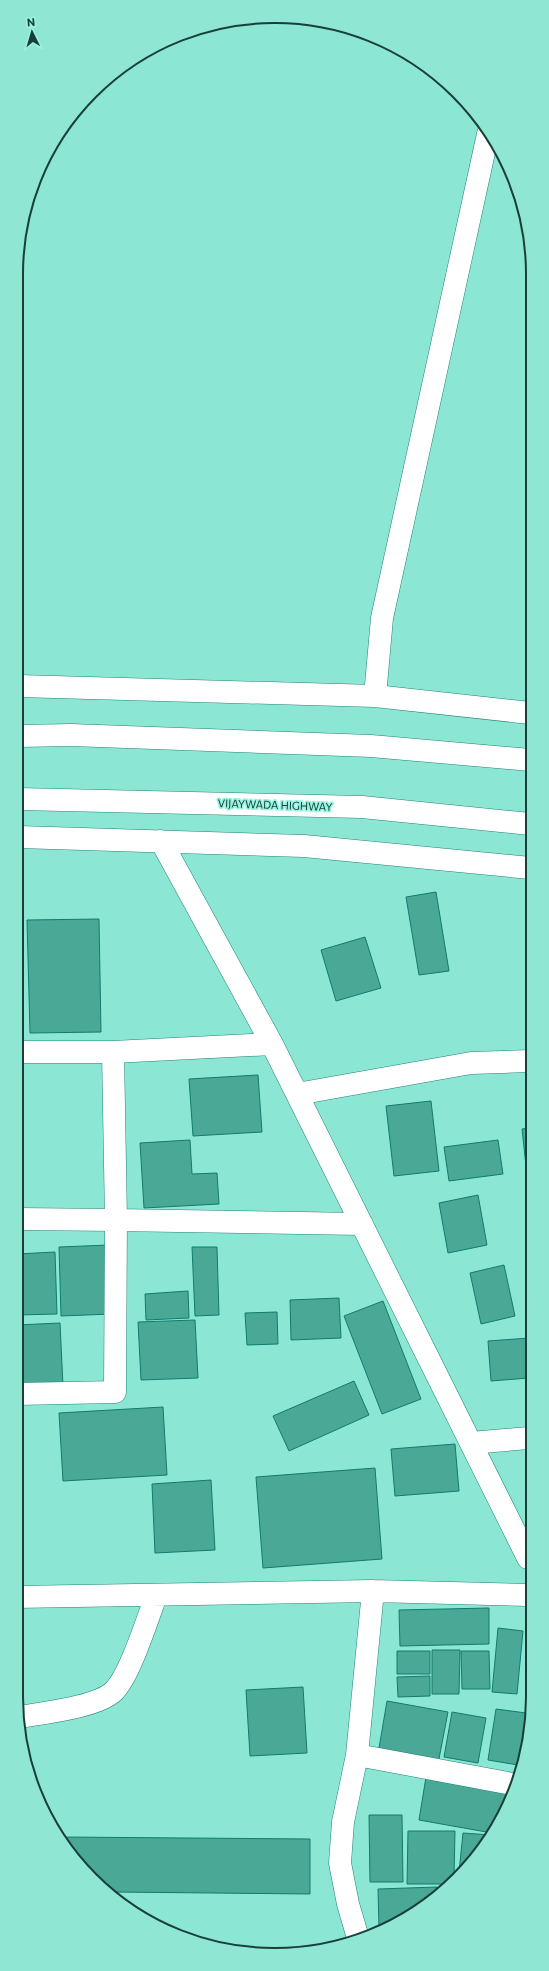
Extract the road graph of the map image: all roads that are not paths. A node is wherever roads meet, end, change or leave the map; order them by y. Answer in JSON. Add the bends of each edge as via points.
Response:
{"nodes":[{"id":1,"x":487,"y":140,"type":"edge"},
{"id":2,"x":23,"y":686,"type":"edge"},
{"id":3,"x":375,"y":696,"type":"junction"},
{"id":4,"x":526,"y":713,"type":"edge"},
{"id":5,"x":23,"y":736,"type":"edge"},
{"id":6,"x":526,"y":760,"type":"edge"},
{"id":7,"x":23,"y":799,"type":"edge"},
{"id":8,"x":526,"y":824,"type":"edge"},
{"id":9,"x":23,"y":837,"type":"edge"},
{"id":10,"x":161,"y":841,"type":"junction"},
{"id":11,"x":526,"y":868,"type":"edge"},
{"id":12,"x":272,"y":1044,"type":"junction"},
{"id":13,"x":23,"y":1052,"type":"edge"},
{"id":14,"x":113,"y":1052,"type":"junction"},
{"id":15,"x":526,"y":1062,"type":"edge"},
{"id":16,"x":297,"y":1094,"type":"junction"},
{"id":17,"x":23,"y":1219,"type":"edge"},
{"id":18,"x":116,"y":1220,"type":"junction"},
{"id":19,"x":362,"y":1224,"type":"junction"},
{"id":20,"x":23,"y":1394,"type":"edge"},
{"id":21,"x":526,"y":1438,"type":"edge"},
{"id":22,"x":471,"y":1443,"type":"junction"},
{"id":23,"x":526,"y":1554,"type":"edge"},
{"id":24,"x":373,"y":1591,"type":"junction"},
{"id":25,"x":156,"y":1596,"type":"junction"},
{"id":26,"x":526,"y":1596,"type":"edge"},
{"id":27,"x":23,"y":1597,"type":"edge"},
{"id":28,"x":24,"y":1716,"type":"edge"},
{"id":29,"x":357,"y":1755,"type":"junction"},
{"id":30,"x":511,"y":1784,"type":"edge"},
{"id":31,"x":357,"y":1934,"type":"edge"}],
"edges":[{"from":1,"to":3,"type":"main road","via":[[382,618]]},
{"from":2,"to":3,"type":"main road"},
{"from":3,"to":4,"type":"main road"},
{"from":5,"to":6,"type":"main road","via":[[71,735],[371,746]]},
{"from":7,"to":8,"type":"main road","name":"VIJAYWADA HIGHWAY","via":[[362,807]]},
{"from":9,"to":10,"type":"main road"},
{"from":10,"to":11,"type":"main road","via":[[304,846]]},
{"from":10,"to":12,"type":"main road"},
{"from":12,"to":14,"type":"main road"},
{"from":12,"to":16,"type":"main road"},
{"from":13,"to":14,"type":"main road"},
{"from":14,"to":18,"type":"main road"},
{"from":15,"to":16,"type":"main road","via":[[471,1063]]},
{"from":16,"to":19,"type":"main road"},
{"from":17,"to":18,"type":"main road"},
{"from":18,"to":19,"type":"main road"},
{"from":18,"to":20,"type":"main road","via":[[115,1392]]},
{"from":19,"to":22,"type":"main road"},
{"from":21,"to":22,"type":"main road"},
{"from":22,"to":23,"type":"main road"},
{"from":24,"to":25,"type":"main road"},
{"from":24,"to":26,"type":"main road"},
{"from":24,"to":29,"type":"main road"},
{"from":25,"to":27,"type":"main road"},
{"from":25,"to":28,"type":"main road","via":[[124,1679],[113,1692],[91,1703]]},
{"from":29,"to":30,"type":"main road"},
{"from":29,"to":31,"type":"main road","via":[[342,1822],[340,1863]]}]}
